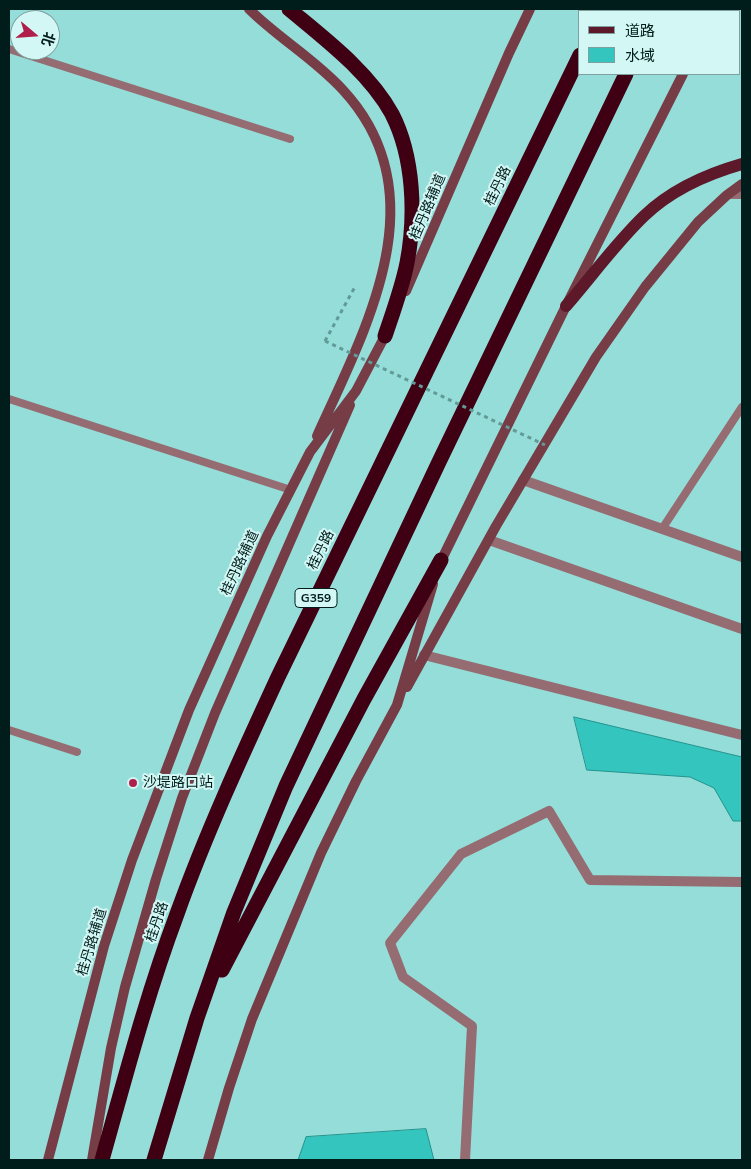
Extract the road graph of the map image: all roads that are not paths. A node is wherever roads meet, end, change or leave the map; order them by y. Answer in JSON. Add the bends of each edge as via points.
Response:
{"nodes":[{"id":1,"x":248,"y":9,"type":"edge"},
{"id":2,"x":289,"y":9,"type":"edge"},
{"id":3,"x":530,"y":9,"type":"edge"},
{"id":4,"x":9,"y":49,"type":"edge"},
{"id":5,"x":578,"y":59,"type":"edge"},
{"id":6,"x":626,"y":75,"type":"edge"},
{"id":7,"x":682,"y":75,"type":"edge"},
{"id":8,"x":290,"y":138,"type":"dead end"},
{"id":9,"x":742,"y":164,"type":"edge"},
{"id":10,"x":742,"y":184,"type":"edge"},
{"id":11,"x":727,"y":195,"type":"junction"},
{"id":12,"x":742,"y":195,"type":"edge"},
{"id":13,"x":566,"y":306,"type":"junction"},
{"id":14,"x":385,"y":336,"type":"junction"},
{"id":15,"x":356,"y":391,"type":"junction"},
{"id":16,"x":9,"y":399,"type":"edge"},
{"id":17,"x":742,"y":407,"type":"edge"},
{"id":18,"x":310,"y":452,"type":"junction"},
{"id":19,"x":523,"y":480,"type":"junction"},
{"id":20,"x":291,"y":490,"type":"junction"},
{"id":21,"x":662,"y":528,"type":"junction"},
{"id":22,"x":489,"y":540,"type":"junction"},
{"id":23,"x":742,"y":557,"type":"edge"},
{"id":24,"x":441,"y":560,"type":"junction"},
{"id":25,"x":742,"y":629,"type":"edge"},
{"id":26,"x":424,"y":655,"type":"junction"},
{"id":27,"x":396,"y":705,"type":"junction"},
{"id":28,"x":9,"y":730,"type":"edge"},
{"id":29,"x":742,"y":735,"type":"edge"},
{"id":30,"x":77,"y":752,"type":"dead end"},
{"id":31,"x":742,"y":882,"type":"edge"},
{"id":32,"x":197,"y":1018,"type":"junction"},
{"id":33,"x":48,"y":1160,"type":"edge"},
{"id":34,"x":92,"y":1160,"type":"edge"},
{"id":35,"x":102,"y":1160,"type":"edge"},
{"id":36,"x":154,"y":1160,"type":"edge"},
{"id":37,"x":208,"y":1160,"type":"edge"},
{"id":38,"x":465,"y":1160,"type":"edge"}],
"edges":[{"from":1,"to":18,"type":"main road","via":[[344,90],[366,119],[388,176],[390,230],[380,287]]},
{"from":2,"to":14,"type":"highway","via":[[351,63],[372,86],[391,113],[404,140],[412,207],[411,237],[407,264]]},
{"from":3,"to":14,"type":"main road","name":"桂丹路辅道"},
{"from":4,"to":8,"type":"lane"},
{"from":5,"to":35,"type":"highway","name":"桂丹路","number":"G359","via":[[230,781],[192,873],[156,976]]},
{"from":6,"to":32,"type":"highway","via":[[286,786],[238,904]]},
{"from":7,"to":13,"type":"main road"},
{"from":9,"to":13,"type":"main road","via":[[715,172],[671,194],[645,215]]},
{"from":10,"to":11,"type":"main road"},
{"from":11,"to":12,"type":"lane"},
{"from":11,"to":19,"type":"main road","via":[[698,222],[629,310],[596,357]]},
{"from":13,"to":24,"type":"main road"},
{"from":14,"to":15,"type":"main road","name":"桂丹路辅道"},
{"from":15,"to":18,"type":"main road","name":"桂丹路辅道"},
{"from":15,"to":34,"type":"main road","via":[[215,713],[182,798],[125,987]]},
{"from":16,"to":20,"type":"lane"},
{"from":17,"to":21,"type":"lane"},
{"from":18,"to":20,"type":"main road","name":"桂丹路辅道"},
{"from":19,"to":21,"type":"street"},
{"from":19,"to":22,"type":"main road"},
{"from":20,"to":33,"type":"main road","name":"桂丹路辅道","via":[[267,536],[163,774],[102,955]]},
{"from":21,"to":23,"type":"street"},
{"from":22,"to":25,"type":"street"},
{"from":22,"to":26,"type":"main road"},
{"from":24,"to":27,"type":"main road"},
{"from":24,"to":32,"type":"highway"},
{"from":26,"to":27,"type":"main road"},
{"from":26,"to":29,"type":"street"},
{"from":27,"to":37,"type":"main road","via":[[321,853],[274,962],[229,1088]]},
{"from":28,"to":30,"type":"lane"},
{"from":31,"to":38,"type":"street","via":[[590,880],[548,811],[461,854],[390,943],[403,977],[472,1026]]},
{"from":32,"to":36,"type":"highway"}]}
